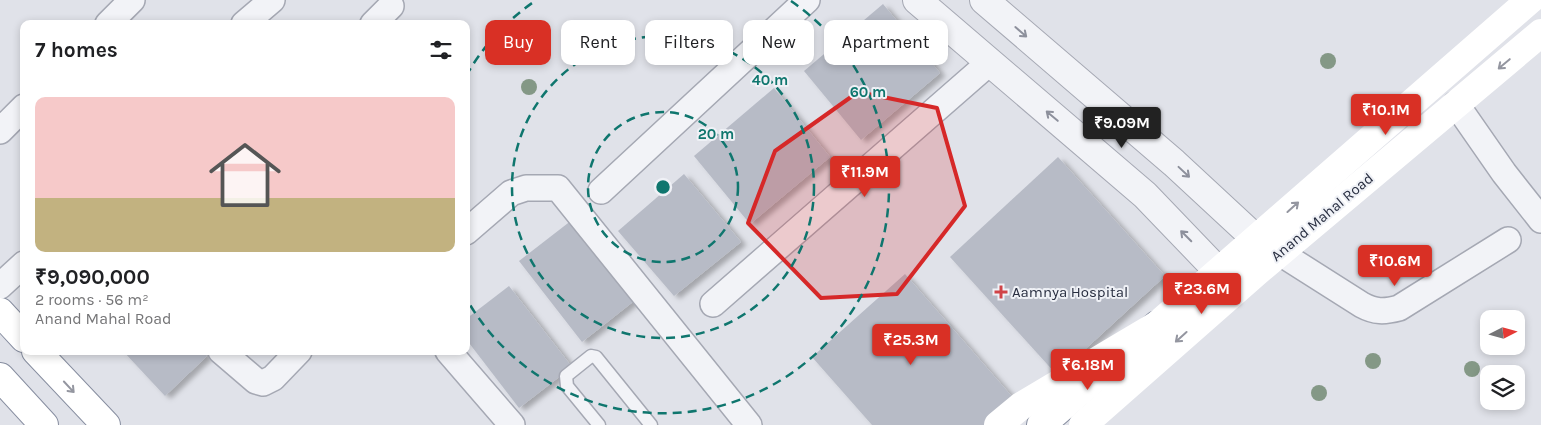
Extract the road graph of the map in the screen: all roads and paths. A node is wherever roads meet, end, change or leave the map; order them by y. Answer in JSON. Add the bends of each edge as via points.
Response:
{"nodes":[{"id":1,"x":132,"y":0,"type":"edge"},
{"id":2,"x":272,"y":0,"type":"edge"},
{"id":3,"x":807,"y":0,"type":"edge"},
{"id":4,"x":917,"y":0,"type":"edge"},
{"id":5,"x":984,"y":0,"type":"edge"},
{"id":6,"x":1530,"y":0,"type":"edge"},
{"id":7,"x":391,"y":6,"type":"dead end"},
{"id":8,"x":112,"y":20,"type":"edge"},
{"id":9,"x":249,"y":20,"type":"edge"},
{"id":10,"x":377,"y":20,"type":"edge"},
{"id":11,"x":1541,"y":32,"type":"edge"},
{"id":12,"x":989,"y":63,"type":"junction"},
{"id":13,"x":1456,"y":104,"type":"junction"},
{"id":14,"x":20,"y":111,"type":"edge"},
{"id":15,"x":0,"y":130,"type":"edge"},
{"id":16,"x":601,"y":191,"type":"dead end"},
{"id":17,"x":1541,"y":220,"type":"edge"},
{"id":18,"x":470,"y":228,"type":"edge"},
{"id":19,"x":1508,"y":240,"type":"dead end"},
{"id":20,"x":1250,"y":245,"type":"junction"},
{"id":21,"x":1280,"y":253,"type":"junction"},
{"id":22,"x":20,"y":268,"type":"edge"},
{"id":23,"x":1219,"y":272,"type":"junction"},
{"id":24,"x":0,"y":286,"type":"edge"},
{"id":25,"x":713,"y":304,"type":"dead end"},
{"id":26,"x":0,"y":312,"type":"edge"},
{"id":27,"x":1157,"y":325,"type":"junction"},
{"id":28,"x":20,"y":334,"type":"edge"},
{"id":29,"x":40,"y":355,"type":"edge"},
{"id":30,"x":225,"y":355,"type":"edge"},
{"id":31,"x":295,"y":355,"type":"edge"},
{"id":32,"x":451,"y":355,"type":"edge"},
{"id":33,"x":0,"y":376,"type":"edge"},
{"id":34,"x":1086,"y":424,"type":"edge"},
{"id":35,"x":44,"y":425,"type":"edge"},
{"id":36,"x":106,"y":425,"type":"edge"},
{"id":37,"x":512,"y":425,"type":"edge"},
{"id":38,"x":599,"y":425,"type":"edge"},
{"id":39,"x":651,"y":425,"type":"edge"},
{"id":40,"x":749,"y":425,"type":"edge"},
{"id":41,"x":998,"y":425,"type":"edge"},
{"id":42,"x":1041,"y":425,"type":"edge"}],
"edges":[{"from":1,"to":8,"type":"street"},
{"from":2,"to":9,"type":"street"},
{"from":3,"to":16,"type":"street"},
{"from":4,"to":12,"type":"street"},
{"from":5,"to":20,"type":"street","one_way":true,"via":[[1174,163]]},
{"from":20,"to":6,"type":"main road","name":"Anand Mahal Road","one_way":true},
{"from":7,"to":10,"type":"street"},
{"from":11,"to":13,"type":"main road","name":"Anand Mahal Road","one_way":true},
{"from":23,"to":12,"type":"street","one_way":true,"via":[[1144,195]]},
{"from":12,"to":25,"type":"street"},
{"from":13,"to":17,"type":"street"},
{"from":13,"to":21,"type":"main road","name":"Anand Mahal Road"},
{"from":14,"to":15,"type":"street"},
{"from":18,"to":40,"type":"street","via":[[510,192],[558,188]]},
{"from":19,"to":21,"type":"street","via":[[1399,308],[1374,312]]},
{"from":20,"to":23,"type":"main road","name":"Anand Mahal Road"},
{"from":21,"to":34,"type":"main road","name":"Anand Mahal Road","one_way":true},
{"from":22,"to":24,"type":"street"},
{"from":23,"to":27,"type":"main road","name":"Anand Mahal Road"},
{"from":26,"to":28,"type":"main road"},
{"from":27,"to":41,"type":"main road","via":[[1021,406]]},
{"from":27,"to":42,"type":"main road"},
{"from":29,"to":36,"type":"main road","one_way":true},
{"from":30,"to":31,"type":"street","via":[[263,383],[273,378]]},
{"from":32,"to":37,"type":"street"},
{"from":33,"to":35,"type":"main road"},
{"from":38,"to":39,"type":"lane","via":[[565,381],[566,376],[591,356],[596,357]]}]}
